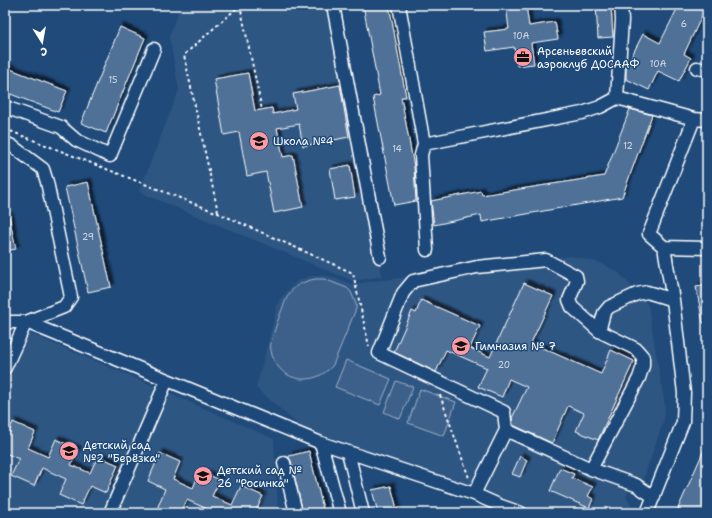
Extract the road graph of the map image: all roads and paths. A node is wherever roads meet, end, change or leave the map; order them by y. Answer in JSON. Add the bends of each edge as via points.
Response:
{"nodes":[{"id":1,"x":240,"y":5,"type":"edge"},
{"id":2,"x":333,"y":5,"type":"edge"},
{"id":3,"x":399,"y":5,"type":"edge"},
{"id":4,"x":621,"y":5,"type":"edge"},
{"id":5,"x":154,"y":49,"type":"dead end"},
{"id":6,"x":617,"y":98,"type":"junction"},
{"id":7,"x":5,"y":107,"type":"edge"},
{"id":8,"x":262,"y":110,"type":"dead end"},
{"id":9,"x":694,"y":119,"type":"junction"},
{"id":10,"x":707,"y":120,"type":"edge"},
{"id":11,"x":5,"y":129,"type":"edge"},
{"id":12,"x":5,"y":143,"type":"edge"},
{"id":13,"x":424,"y":144,"type":"junction"},
{"id":14,"x":218,"y":213,"type":"junction"},
{"id":15,"x":664,"y":247,"type":"junction"},
{"id":16,"x":707,"y":248,"type":"edge"},
{"id":17,"x":427,"y":250,"type":"dead end"},
{"id":18,"x":380,"y":257,"type":"dead end"},
{"id":19,"x":673,"y":300,"type":"junction"},
{"id":20,"x":5,"y":322,"type":"edge"},
{"id":21,"x":26,"y":322,"type":"junction"},
{"id":22,"x":599,"y":331,"type":"junction"},
{"id":23,"x":370,"y":351,"type":"dead end"},
{"id":24,"x":5,"y":368,"type":"edge"},
{"id":25,"x":167,"y":380,"type":"junction"},
{"id":26,"x":439,"y":392,"type":"dead end"},
{"id":27,"x":506,"y":430,"type":"junction"},
{"id":28,"x":321,"y":443,"type":"junction"},
{"id":29,"x":348,"y":452,"type":"junction"},
{"id":30,"x":284,"y":464,"type":"dead end"},
{"id":31,"x":591,"y":469,"type":"junction"},
{"id":32,"x":474,"y":494,"type":"junction"},
{"id":33,"x":654,"y":497,"type":"junction"},
{"id":34,"x":502,"y":510,"type":"edge"},
{"id":35,"x":110,"y":513,"type":"edge"},
{"id":36,"x":296,"y":513,"type":"edge"},
{"id":37,"x":340,"y":513,"type":"edge"},
{"id":38,"x":363,"y":513,"type":"edge"},
{"id":39,"x":521,"y":513,"type":"edge"},
{"id":40,"x":647,"y":513,"type":"edge"}],
"edges":[{"from":1,"to":8,"type":"path"},
{"from":1,"to":14,"type":"path","via":[[184,55]]},
{"from":2,"to":18,"type":"lane"},
{"from":3,"to":13,"type":"lane"},
{"from":4,"to":6,"type":"lane"},
{"from":5,"to":7,"type":"lane","via":[[110,156],[76,140],[61,127]]},
{"from":6,"to":9,"type":"lane"},
{"from":6,"to":13,"type":"lane","via":[[582,113]]},
{"from":9,"to":10,"type":"lane"},
{"from":9,"to":15,"type":"lane","via":[[649,234]]},
{"from":11,"to":14,"type":"path"},
{"from":12,"to":21,"type":"lane","via":[[43,169],[71,297],[64,307]]},
{"from":13,"to":17,"type":"lane","via":[[420,155]]},
{"from":14,"to":23,"type":"path","via":[[353,273]]},
{"from":15,"to":16,"type":"lane"},
{"from":15,"to":19,"type":"lane"},
{"from":19,"to":22,"type":"lane","via":[[648,292],[637,294],[608,307]]},
{"from":19,"to":33,"type":"lane","via":[[684,393],[683,422]]},
{"from":20,"to":21,"type":"lane"},
{"from":21,"to":24,"type":"lane"},
{"from":21,"to":25,"type":"lane"},
{"from":22,"to":27,"type":"lane","via":[[572,307],[569,300],[577,281],[576,276],[546,260],[477,267],[412,281],[403,293],[379,353],[504,412]]},
{"from":22,"to":31,"type":"lane","via":[[636,349],[643,357],[643,362],[639,378]]},
{"from":25,"to":28,"type":"lane"},
{"from":25,"to":35,"type":"lane"},
{"from":26,"to":32,"type":"path"},
{"from":27,"to":31,"type":"lane"},
{"from":27,"to":32,"type":"lane"},
{"from":28,"to":29,"type":"lane"},
{"from":28,"to":37,"type":"lane"},
{"from":29,"to":32,"type":"lane"},
{"from":29,"to":38,"type":"lane"},
{"from":30,"to":36,"type":"lane"},
{"from":31,"to":33,"type":"lane","via":[[636,485]]},
{"from":32,"to":34,"type":"lane"},
{"from":33,"to":40,"type":"lane"},
{"from":34,"to":39,"type":"lane"}]}
